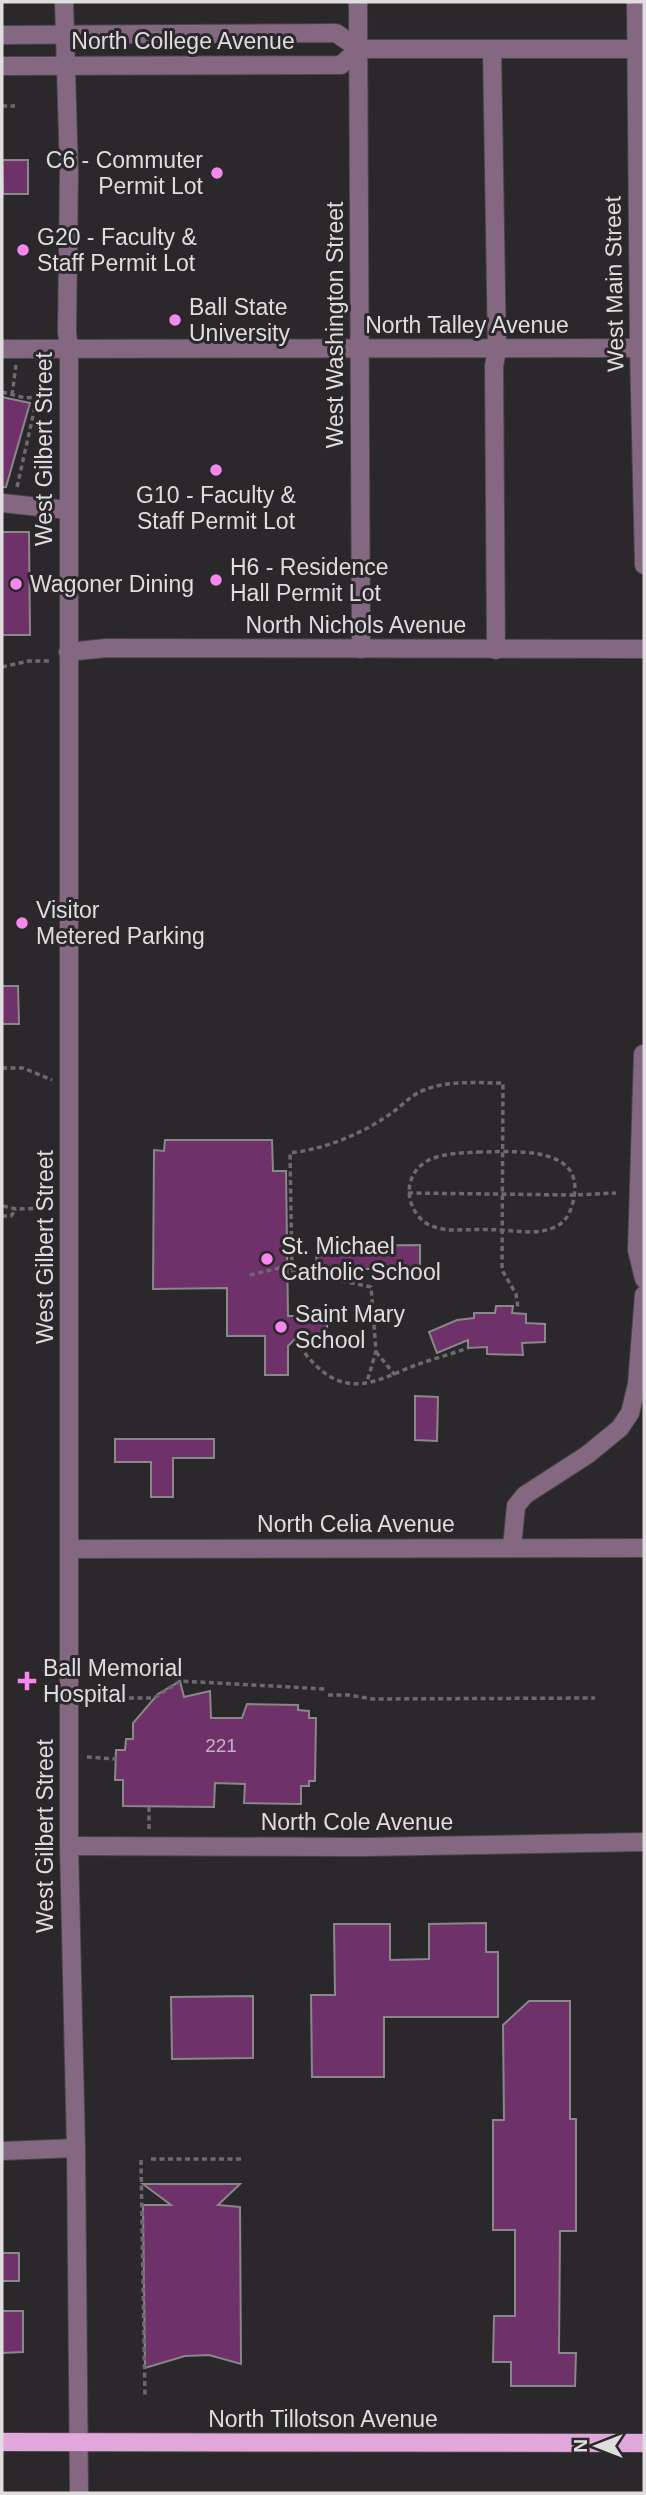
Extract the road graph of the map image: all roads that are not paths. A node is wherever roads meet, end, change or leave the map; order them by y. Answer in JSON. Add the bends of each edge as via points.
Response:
{"nodes":[{"id":1,"x":64,"y":2,"type":"edge"},
{"id":2,"x":358,"y":2,"type":"edge"},
{"id":3,"x":636,"y":2,"type":"edge"},
{"id":4,"x":64,"y":34,"type":"junction"},
{"id":5,"x":2,"y":35,"type":"edge"},
{"id":6,"x":359,"y":48,"type":"junction"},
{"id":7,"x":492,"y":48,"type":"junction"},
{"id":8,"x":640,"y":49,"type":"edge"},
{"id":9,"x":65,"y":65,"type":"junction"},
{"id":10,"x":2,"y":66,"type":"edge"},
{"id":11,"x":642,"y":348,"type":"edge"},
{"id":12,"x":2,"y":349,"type":"edge"},
{"id":13,"x":69,"y":349,"type":"junction"},
{"id":14,"x":360,"y":350,"type":"junction"},
{"id":15,"x":497,"y":350,"type":"junction"},
{"id":16,"x":7,"y":503,"type":"edge"},
{"id":17,"x":68,"y":510,"type":"junction"},
{"id":18,"x":644,"y":565,"type":"edge"},
{"id":19,"x":361,"y":649,"type":"junction"},
{"id":20,"x":644,"y":649,"type":"edge"},
{"id":21,"x":496,"y":650,"type":"junction"},
{"id":22,"x":68,"y":652,"type":"junction"},
{"id":23,"x":643,"y":1054,"type":"edge"},
{"id":24,"x":644,"y":1279,"type":"edge"},
{"id":25,"x":644,"y":1294,"type":"edge"},
{"id":26,"x":512,"y":1547,"type":"junction"},
{"id":27,"x":644,"y":1548,"type":"edge"},
{"id":28,"x":69,"y":1549,"type":"junction"},
{"id":29,"x":644,"y":1842,"type":"edge"},
{"id":30,"x":69,"y":1846,"type":"junction"},
{"id":31,"x":76,"y":2148,"type":"junction"},
{"id":32,"x":2,"y":2151,"type":"edge"},
{"id":33,"x":2,"y":2442,"type":"edge"},
{"id":34,"x":78,"y":2442,"type":"junction"},
{"id":35,"x":644,"y":2443,"type":"edge"},
{"id":36,"x":79,"y":2493,"type":"edge"}],
"edges":[{"from":1,"to":4,"type":"street","name":"West Gilbert Street"},
{"from":2,"to":6,"type":"street","name":"West Washington Street"},
{"from":3,"to":8,"type":"street","name":"West Main Street"},
{"from":4,"to":5,"type":"street","name":"North College Avenue"},
{"from":4,"to":6,"type":"street","name":"North College Avenue","via":[[336,33]]},
{"from":4,"to":9,"type":"street","name":"West Gilbert Street"},
{"from":6,"to":7,"type":"street","name":"North College Avenue"},
{"from":6,"to":9,"type":"street","name":"North College Avenue","via":[[341,65]]},
{"from":6,"to":14,"type":"street","name":"West Washington Street"},
{"from":7,"to":8,"type":"street","name":"North College Avenue"},
{"from":7,"to":15,"type":"street"},
{"from":8,"to":11,"type":"street","name":"West Main Street"},
{"from":9,"to":10,"type":"street","name":"North College Avenue"},
{"from":9,"to":13,"type":"street","name":"West Gilbert Street"},
{"from":11,"to":15,"type":"street","name":"North Talley Avenue"},
{"from":11,"to":18,"type":"street","name":"West Main Street"},
{"from":12,"to":13,"type":"street","name":"North Talley Avenue"},
{"from":13,"to":14,"type":"street","name":"North Talley Avenue"},
{"from":13,"to":17,"type":"street","name":"West Gilbert Street"},
{"from":14,"to":15,"type":"street","name":"North Talley Avenue"},
{"from":14,"to":19,"type":"street","name":"West Washington Street"},
{"from":15,"to":21,"type":"street"},
{"from":16,"to":17,"type":"street"},
{"from":17,"to":22,"type":"street","name":"West Gilbert Street"},
{"from":19,"to":21,"type":"street","name":"North Nichols Avenue"},
{"from":19,"to":22,"type":"street","name":"North Nichols Avenue","via":[[106,648]]},
{"from":20,"to":21,"type":"street","name":"North Nichols Avenue"},
{"from":22,"to":28,"type":"street","name":"West Gilbert Street"},
{"from":23,"to":24,"type":"street","via":[[637,1250]]},
{"from":25,"to":26,"type":"street","via":[[637,1384],[630,1413],[595,1449],[516,1506]]},
{"from":26,"to":27,"type":"street","name":"North Celia Avenue"},
{"from":26,"to":28,"type":"street","name":"North Celia Avenue"},
{"from":28,"to":30,"type":"street","name":"West Gilbert Street"},
{"from":29,"to":30,"type":"street","name":"North Cole Avenue"},
{"from":30,"to":31,"type":"street","name":"West Gilbert Street"},
{"from":31,"to":32,"type":"street"},
{"from":31,"to":34,"type":"street","name":"West Gilbert Street"},
{"from":33,"to":34,"type":"main road","name":"North Tillotson Avenue"},
{"from":34,"to":35,"type":"main road","name":"North Tillotson Avenue"},
{"from":34,"to":36,"type":"street","name":"West Gilbert Street"}]}
